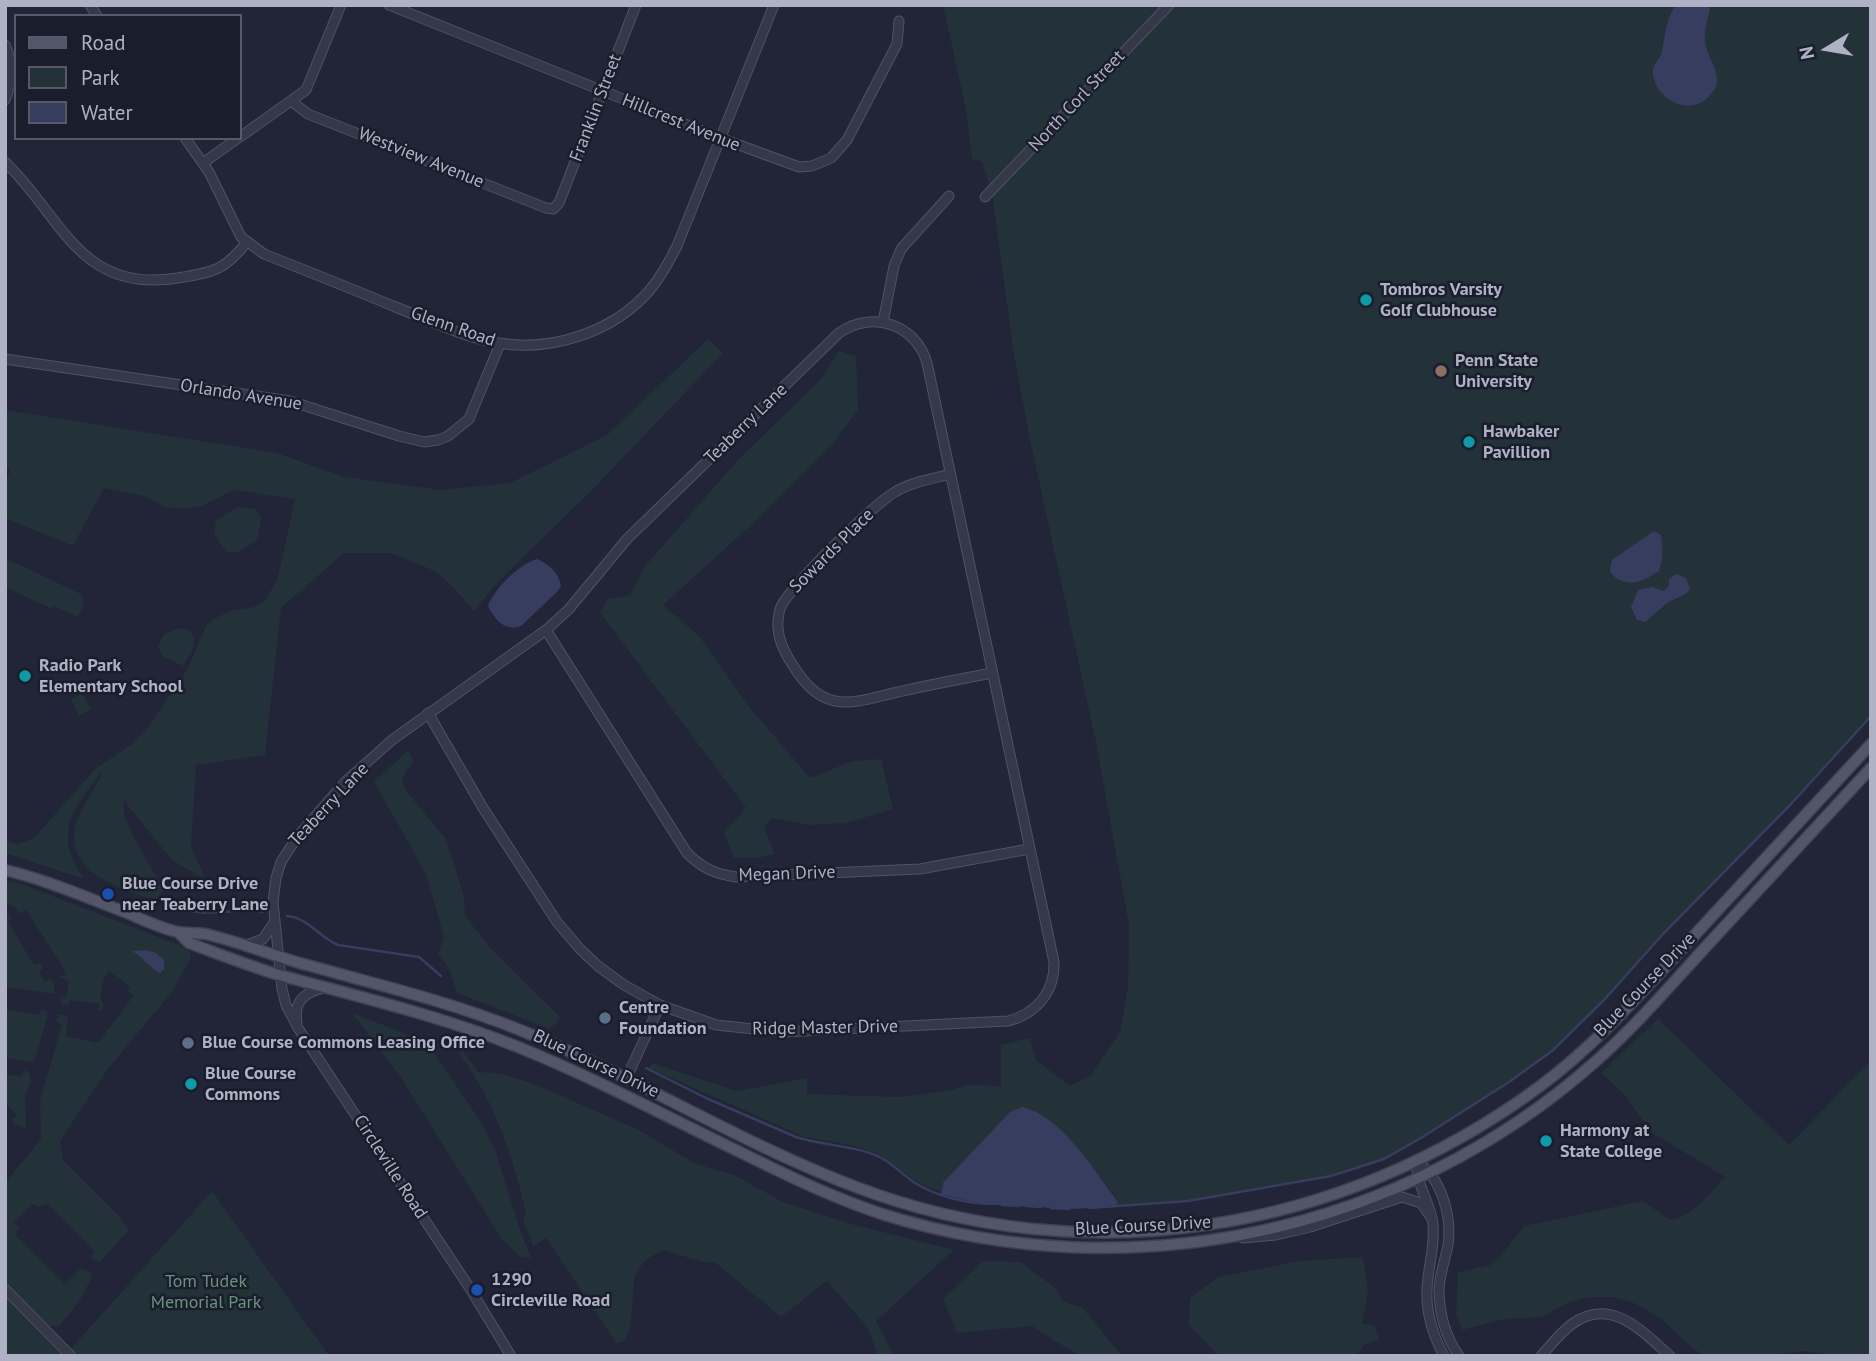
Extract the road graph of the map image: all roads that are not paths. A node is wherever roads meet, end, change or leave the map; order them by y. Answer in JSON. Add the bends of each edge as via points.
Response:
{"nodes":[{"id":1,"x":341,"y":5,"type":"edge"},
{"id":2,"x":389,"y":5,"type":"edge"},
{"id":3,"x":636,"y":5,"type":"edge"},
{"id":4,"x":774,"y":5,"type":"edge"},
{"id":5,"x":1169,"y":5,"type":"edge"},
{"id":6,"x":899,"y":21,"type":"dead end"},
{"id":7,"x":5,"y":45,"type":"edge"},
{"id":8,"x":602,"y":91,"type":"junction"},
{"id":9,"x":5,"y":100,"type":"edge"},
{"id":10,"x":291,"y":101,"type":"junction"},
{"id":11,"x":242,"y":135,"type":"edge"},
{"id":12,"x":720,"y":138,"type":"junction"},
{"id":13,"x":186,"y":140,"type":"edge"},
{"id":14,"x":235,"y":140,"type":"edge"},
{"id":15,"x":5,"y":162,"type":"edge"},
{"id":16,"x":203,"y":163,"type":"junction"},
{"id":17,"x":949,"y":196,"type":"dead end"},
{"id":18,"x":985,"y":197,"type":"dead end"},
{"id":19,"x":553,"y":209,"type":"joint"},
{"id":20,"x":247,"y":242,"type":"junction"},
{"id":21,"x":883,"y":322,"type":"junction"},
{"id":22,"x":500,"y":344,"type":"junction"},
{"id":23,"x":5,"y":359,"type":"edge"},
{"id":24,"x":950,"y":474,"type":"junction"},
{"id":25,"x":546,"y":630,"type":"junction"},
{"id":26,"x":992,"y":673,"type":"junction"},
{"id":27,"x":428,"y":713,"type":"junction"},
{"id":28,"x":1871,"y":744,"type":"edge"},
{"id":29,"x":1871,"y":768,"type":"edge"},
{"id":30,"x":1029,"y":849,"type":"junction"},
{"id":31,"x":5,"y":870,"type":"edge"},
{"id":32,"x":274,"y":919,"type":"junction"},
{"id":33,"x":179,"y":933,"type":"junction"},
{"id":34,"x":244,"y":946,"type":"junction"},
{"id":35,"x":278,"y":956,"type":"junction"},
{"id":36,"x":279,"y":975,"type":"junction"},
{"id":37,"x":328,"y":987,"type":"junction"},
{"id":38,"x":660,"y":1004,"type":"junction"},
{"id":39,"x":298,"y":1028,"type":"junction"},
{"id":40,"x":625,"y":1079,"type":"junction"},
{"id":41,"x":1417,"y":1162,"type":"junction"},
{"id":42,"x":1431,"y":1173,"type":"junction"},
{"id":43,"x":1418,"y":1179,"type":"junction"},
{"id":44,"x":1433,"y":1219,"type":"junction"},
{"id":45,"x":1216,"y":1241,"type":"junction"},
{"id":46,"x":5,"y":1289,"type":"edge"},
{"id":47,"x":71,"y":1356,"type":"edge"},
{"id":48,"x":511,"y":1356,"type":"edge"},
{"id":49,"x":1444,"y":1356,"type":"edge"},
{"id":50,"x":1459,"y":1356,"type":"edge"},
{"id":51,"x":1541,"y":1356,"type":"edge"},
{"id":52,"x":1670,"y":1356,"type":"edge"}],
"edges":[{"from":1,"to":10,"type":"street","via":[[309,85]]},
{"from":2,"to":8,"type":"street","name":"Hillcrest Avenue"},
{"from":3,"to":8,"type":"street","name":"Franklin Street"},
{"from":4,"to":12,"type":"street","name":"Glenn Road"},
{"from":5,"to":18,"type":"street","name":"North Corl Street"},
{"from":6,"to":12,"type":"street","name":"Hillcrest Avenue","via":[[897,44],[848,140],[831,158],[812,166],[791,165]]},
{"from":7,"to":9,"type":"street","via":[[13,75]]},
{"from":8,"to":12,"type":"street","name":"Hillcrest Avenue"},
{"from":8,"to":19,"type":"street","name":"Franklin Street"},
{"from":10,"to":11,"type":"street"},
{"from":10,"to":19,"type":"street","name":"Westview Avenue","via":[[308,114]]},
{"from":12,"to":22,"type":"street","name":"Glenn Road","via":[[677,246],[649,291],[611,321],[583,335],[544,345]]},
{"from":13,"to":16,"type":"street"},
{"from":14,"to":16,"type":"street"},
{"from":15,"to":20,"type":"street","via":[[69,241],[111,271],[153,280],[214,271],[232,261]]},
{"from":16,"to":20,"type":"street"},
{"from":17,"to":21,"type":"street","via":[[901,249]]},
{"from":20,"to":22,"type":"street","name":"Glenn Road","via":[[264,254],[328,280]]},
{"from":21,"to":24,"type":"street","via":[[911,335],[925,356]]},
{"from":21,"to":25,"type":"street","name":"Teaberry Lane","via":[[853,324],[839,333],[627,539],[583,595]]},
{"from":22,"to":23,"type":"street","name":"Orlando Avenue","via":[[468,419],[448,436],[424,442],[290,401]]},
{"from":24,"to":26,"type":"street"},
{"from":24,"to":26,"type":"street","name":"Sowards Place","via":[[894,492],[865,517],[786,598],[778,618],[779,641],[809,687],[835,701],[861,700]]},
{"from":25,"to":27,"type":"street","name":"Teaberry Lane"},
{"from":25,"to":30,"type":"street","name":"Megan Drive","via":[[687,853],[710,871],[736,877],[920,869]]},
{"from":26,"to":30,"type":"street"},
{"from":27,"to":32,"type":"street","name":"Teaberry Lane","via":[[345,782],[290,845],[276,878]]},
{"from":27,"to":38,"type":"street","name":"Ridge Master Drive","via":[[557,922],[598,966]]},
{"from":28,"to":41,"type":"main road","name":"Blue Course Drive","via":[[1598,1037],[1521,1100]]},
{"from":29,"to":42,"type":"main road","name":"Blue Course Drive","via":[[1603,1055],[1518,1123]]},
{"from":30,"to":38,"type":"street","name":"Ridge Master Drive","via":[[1054,969],[1043,1000],[1025,1016],[1009,1021],[783,1032],[716,1025]]},
{"from":31,"to":33,"type":"main road","name":"Blue Course Drive","via":[[50,882]]},
{"from":32,"to":34,"type":"street","via":[[267,936]]},
{"from":32,"to":35,"type":"street","name":"Teaberry Lane"},
{"from":33,"to":34,"type":"main road","name":"Blue Course Drive","via":[[205,934]]},
{"from":33,"to":36,"type":"main road","name":"Blue Course Drive","via":[[189,943]]},
{"from":34,"to":35,"type":"main road","name":"Blue Course Drive"},
{"from":35,"to":36,"type":"street","name":"Teaberry Lane"},
{"from":35,"to":40,"type":"main road","name":"Blue Course Drive","via":[[475,1013]]},
{"from":36,"to":37,"type":"main road","name":"Blue Course Drive"},
{"from":36,"to":39,"type":"street","name":"Circleville Road","via":[[286,1005]]},
{"from":37,"to":39,"type":"street","via":[[310,991],[299,1001]]},
{"from":37,"to":45,"type":"main road","name":"Blue Course Drive","via":[[439,1018],[523,1049],[801,1182],[897,1218],[983,1238],[1071,1248]]},
{"from":38,"to":40,"type":"street"},
{"from":39,"to":48,"type":"street","name":"Circleville Road"},
{"from":40,"to":41,"type":"main road","name":"Blue Course Drive","via":[[859,1188],[958,1217],[1036,1229],[1119,1233],[1223,1223],[1309,1203]]},
{"from":41,"to":42,"type":"street"},
{"from":41,"to":43,"type":"street"},
{"from":42,"to":43,"type":"main road","name":"Blue Course Drive"},
{"from":42,"to":50,"type":"street","via":[[1449,1227],[1439,1289],[1442,1316]]},
{"from":43,"to":44,"type":"street"},
{"from":43,"to":45,"type":"main road","name":"Blue Course Drive","via":[[1320,1217]]},
{"from":44,"to":45,"type":"street","via":[[1421,1203],[1402,1197],[1310,1227]]},
{"from":44,"to":49,"type":"street","via":[[1427,1302],[1434,1336]]},
{"from":46,"to":47,"type":"street"},
{"from":51,"to":52,"type":"street","via":[[1574,1323],[1605,1314],[1629,1320]]}]}
